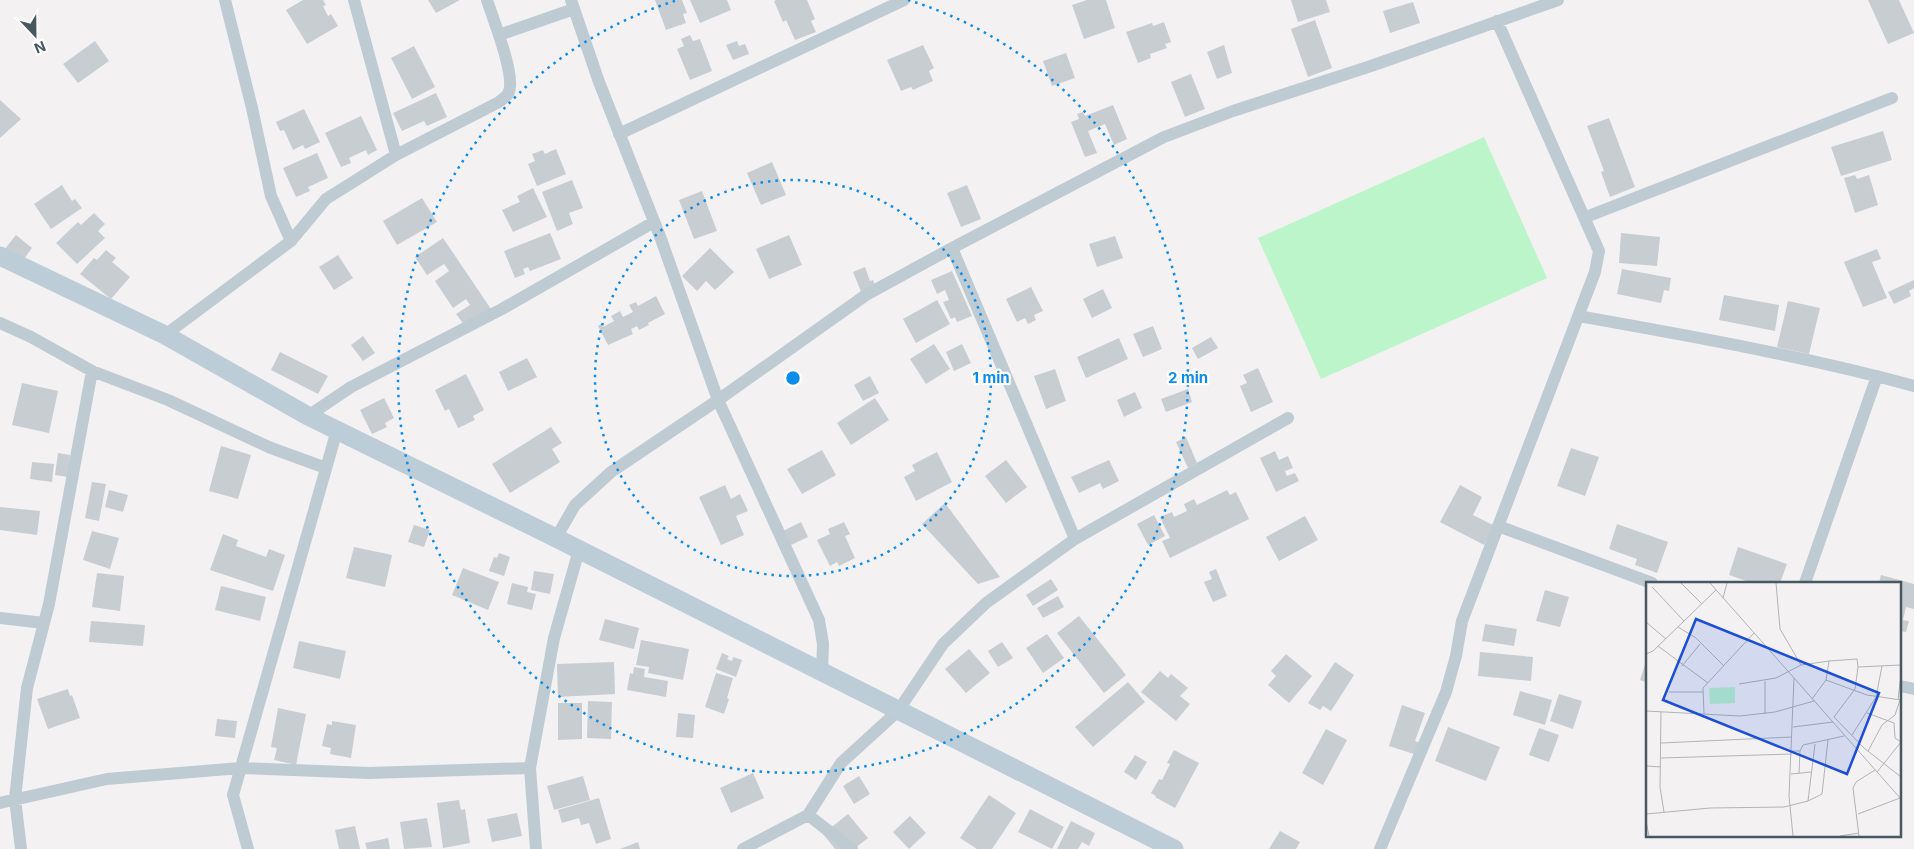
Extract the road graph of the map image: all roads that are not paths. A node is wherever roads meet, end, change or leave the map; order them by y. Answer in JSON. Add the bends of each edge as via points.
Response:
{"nodes":[{"id":1,"x":225,"y":0,"type":"edge"},
{"id":2,"x":354,"y":0,"type":"edge"},
{"id":3,"x":487,"y":0,"type":"edge"},
{"id":4,"x":904,"y":0,"type":"edge"},
{"id":5,"x":1558,"y":0,"type":"edge"},
{"id":6,"x":572,"y":4,"type":"edge"},
{"id":7,"x":1497,"y":21,"type":"junction"},
{"id":8,"x":499,"y":35,"type":"junction"},
{"id":9,"x":1892,"y":98,"type":"dead end"},
{"id":10,"x":619,"y":134,"type":"junction"},
{"id":11,"x":396,"y":155,"type":"junction"},
{"id":12,"x":1586,"y":218,"type":"junction"},
{"id":13,"x":654,"y":222,"type":"junction"},
{"id":14,"x":291,"y":241,"type":"junction"},
{"id":15,"x":952,"y":248,"type":"junction"},
{"id":16,"x":0,"y":256,"type":"edge"},
{"id":17,"x":1578,"y":316,"type":"junction"},
{"id":18,"x":0,"y":323,"type":"edge"},
{"id":19,"x":165,"y":335,"type":"junction"},
{"id":20,"x":92,"y":371,"type":"junction"},
{"id":21,"x":1877,"y":376,"type":"junction"},
{"id":22,"x":1914,"y":386,"type":"edge"},
{"id":23,"x":718,"y":400,"type":"junction"},
{"id":24,"x":308,"y":416,"type":"junction"},
{"id":25,"x":1288,"y":418,"type":"dead end"},
{"id":26,"x":337,"y":430,"type":"junction"},
{"id":27,"x":326,"y":468,"type":"junction"},
{"id":28,"x":1498,"y":526,"type":"junction"},
{"id":29,"x":556,"y":538,"type":"junction"},
{"id":30,"x":1074,"y":539,"type":"junction"},
{"id":31,"x":579,"y":550,"type":"junction"},
{"id":32,"x":1649,"y":582,"type":"edge"},
{"id":33,"x":1805,"y":582,"type":"edge"},
{"id":34,"x":0,"y":618,"type":"edge"},
{"id":35,"x":44,"y":623,"type":"junction"},
{"id":36,"x":822,"y":671,"type":"junction"},
{"id":37,"x":898,"y":711,"type":"junction"},
{"id":38,"x":240,"y":768,"type":"junction"},
{"id":39,"x":530,"y":768,"type":"junction"},
{"id":40,"x":14,"y":799,"type":"junction"},
{"id":41,"x":0,"y":803,"type":"edge"},
{"id":42,"x":808,"y":815,"type":"junction"},
{"id":43,"x":21,"y":849,"type":"edge"},
{"id":44,"x":248,"y":849,"type":"edge"},
{"id":45,"x":536,"y":849,"type":"edge"},
{"id":46,"x":744,"y":849,"type":"edge"},
{"id":47,"x":852,"y":849,"type":"edge"},
{"id":48,"x":1174,"y":849,"type":"edge"},
{"id":49,"x":1380,"y":849,"type":"edge"}],
"edges":[{"from":1,"to":14,"type":"street","via":[[271,196]]},
{"from":2,"to":11,"type":"street"},
{"from":3,"to":8,"type":"street"},
{"from":4,"to":10,"type":"street"},
{"from":5,"to":7,"type":"street"},
{"from":6,"to":8,"type":"street"},
{"from":6,"to":10,"type":"street"},
{"from":7,"to":12,"type":"street"},
{"from":7,"to":15,"type":"street","via":[[1164,137]]},
{"from":8,"to":11,"type":"street","via":[[509,74],[508,93],[499,102]]},
{"from":9,"to":12,"type":"street"},
{"from":10,"to":13,"type":"street"},
{"from":11,"to":14,"type":"street","via":[[326,199]]},
{"from":12,"to":17,"type":"street","via":[[1600,251]]},
{"from":13,"to":23,"type":"street"},
{"from":13,"to":24,"type":"street","via":[[502,308],[351,387]]},
{"from":14,"to":19,"type":"street"},
{"from":15,"to":23,"type":"street","via":[[866,295]]},
{"from":15,"to":30,"type":"street"},
{"from":16,"to":19,"type":"main road"},
{"from":17,"to":21,"type":"street"},
{"from":17,"to":28,"type":"street"},
{"from":18,"to":20,"type":"street"},
{"from":19,"to":24,"type":"main road"},
{"from":20,"to":27,"type":"street","via":[[168,400],[270,448]]},
{"from":20,"to":35,"type":"street"},
{"from":21,"to":22,"type":"street"},
{"from":21,"to":33,"type":"street"},
{"from":23,"to":29,"type":"street","via":[[611,472],[575,506]]},
{"from":23,"to":36,"type":"street","via":[[819,620],[823,644]]},
{"from":24,"to":26,"type":"main road"},
{"from":25,"to":30,"type":"street"},
{"from":26,"to":27,"type":"street"},
{"from":26,"to":29,"type":"main road"},
{"from":27,"to":38,"type":"street"},
{"from":28,"to":32,"type":"street"},
{"from":28,"to":49,"type":"street","via":[[1462,621],[1446,692]]},
{"from":29,"to":31,"type":"main road"},
{"from":30,"to":37,"type":"street","via":[[986,603],[943,644]]},
{"from":31,"to":36,"type":"main road"},
{"from":31,"to":39,"type":"street","via":[[554,638]]},
{"from":34,"to":35,"type":"street"},
{"from":35,"to":40,"type":"street","via":[[27,688]]},
{"from":36,"to":37,"type":"main road"},
{"from":37,"to":42,"type":"street","via":[[841,763]]},
{"from":37,"to":48,"type":"main road"},
{"from":38,"to":39,"type":"street","via":[[369,773]]},
{"from":38,"to":40,"type":"street","via":[[107,779]]},
{"from":38,"to":44,"type":"street","via":[[233,795]]},
{"from":39,"to":45,"type":"street"},
{"from":40,"to":41,"type":"street"},
{"from":40,"to":43,"type":"street"},
{"from":42,"to":46,"type":"street"},
{"from":42,"to":47,"type":"street"}]}
